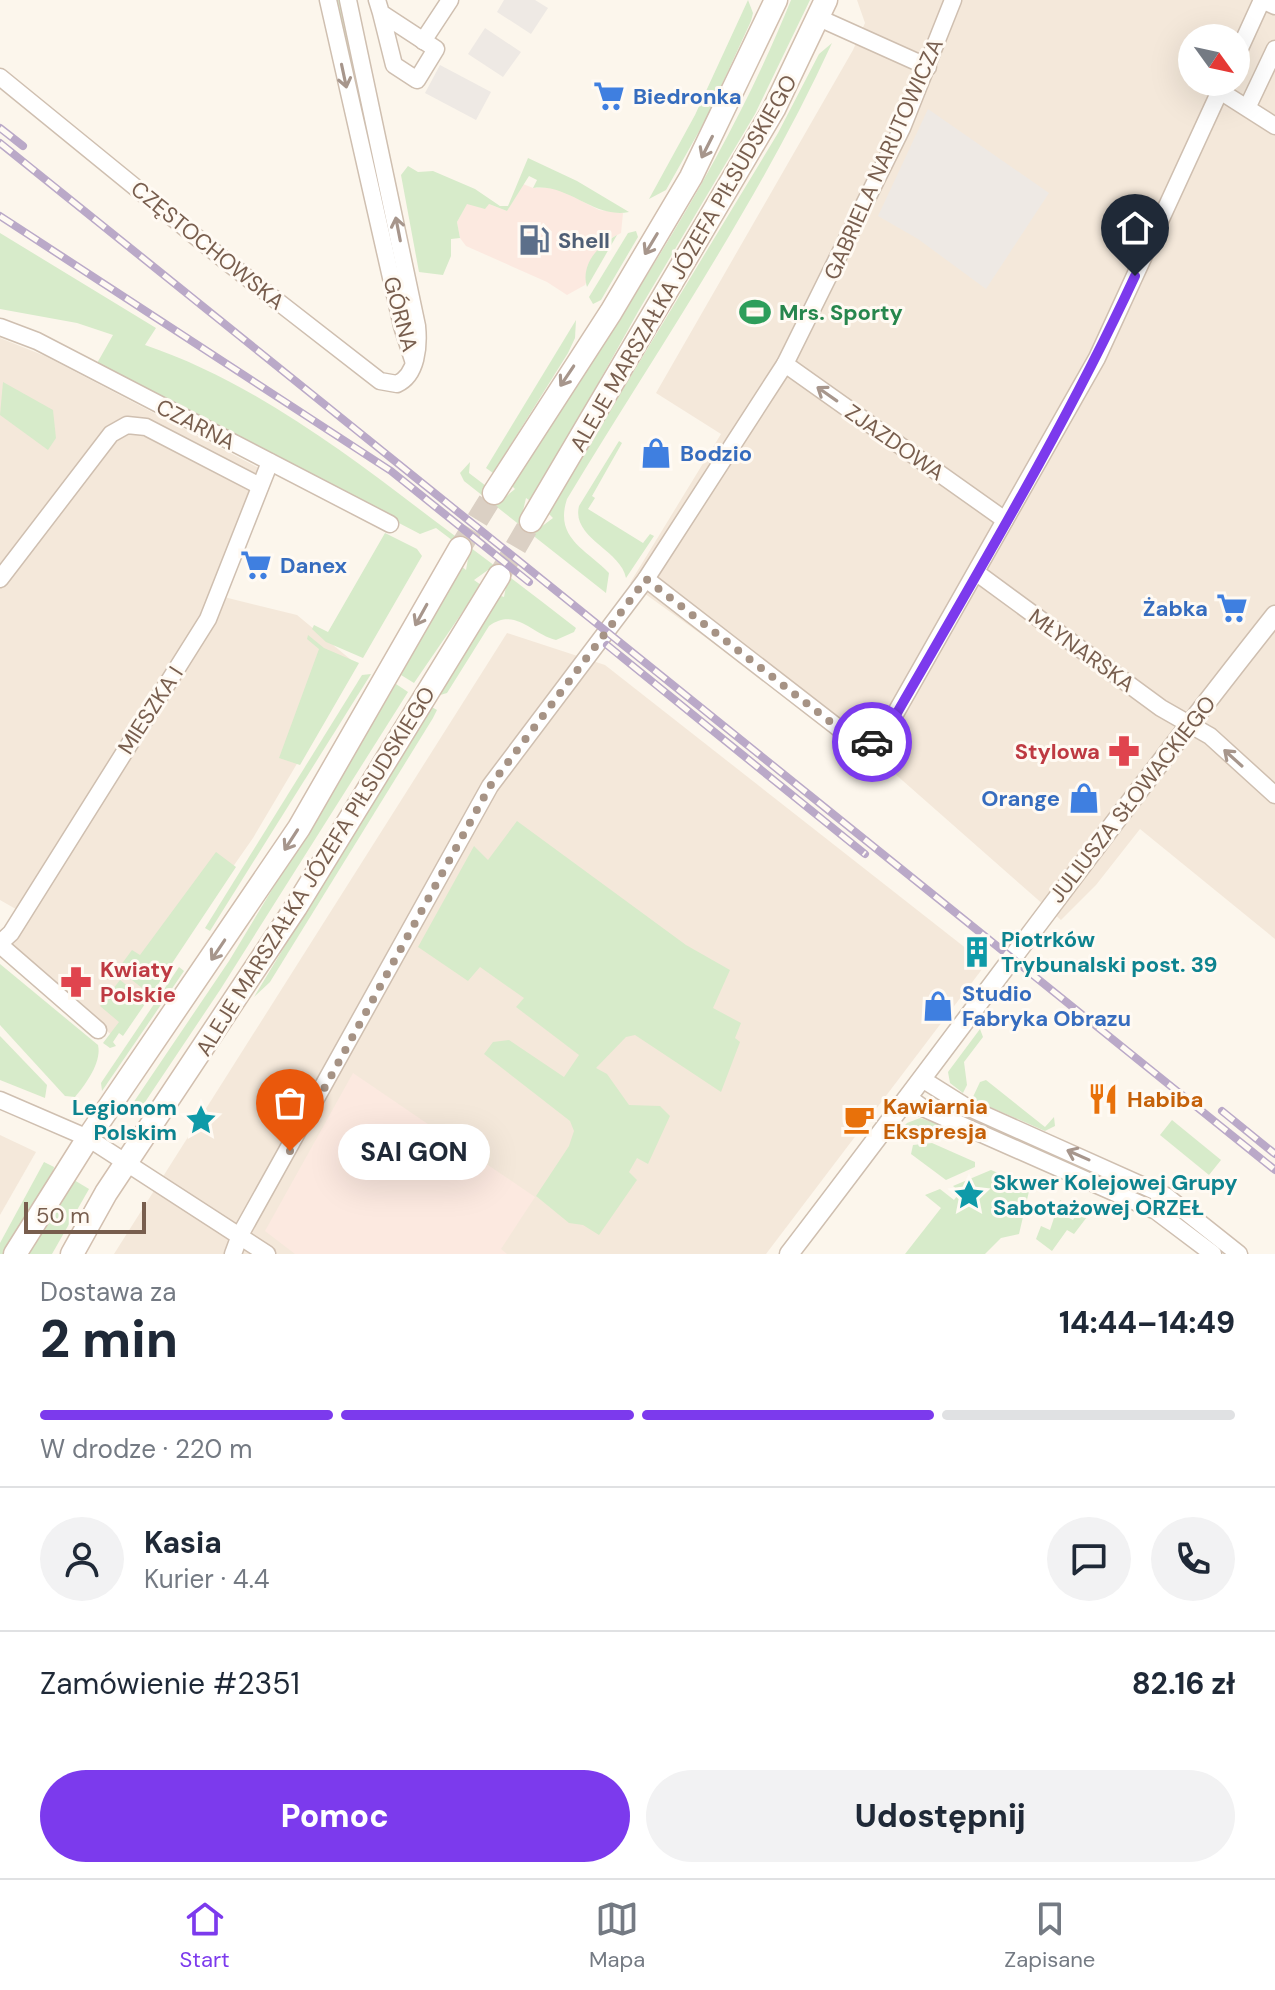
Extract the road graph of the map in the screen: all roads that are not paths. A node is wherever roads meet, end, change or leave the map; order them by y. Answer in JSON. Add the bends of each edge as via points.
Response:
{"nodes":[{"id":1,"x":328,"y":0,"type":"edge"},
{"id":2,"x":348,"y":0,"type":"edge"},
{"id":3,"x":450,"y":0,"type":"edge"},
{"id":4,"x":776,"y":0,"type":"edge"},
{"id":5,"x":953,"y":0,"type":"edge"},
{"id":6,"x":1262,"y":0,"type":"edge"},
{"id":7,"x":379,"y":6,"type":"edge"},
{"id":8,"x":1275,"y":6,"type":"edge"},
{"id":9,"x":823,"y":9,"type":"edge"},
{"id":10,"x":1250,"y":26,"type":"edge"},
{"id":11,"x":423,"y":41,"type":"junction"},
{"id":12,"x":1275,"y":49,"type":"edge"},
{"id":13,"x":928,"y":67,"type":"junction"},
{"id":14,"x":0,"y":77,"type":"edge"},
{"id":15,"x":1217,"y":96,"type":"edge"},
{"id":16,"x":1235,"y":96,"type":"edge"},
{"id":17,"x":1248,"y":106,"type":"junction"},
{"id":18,"x":1275,"y":126,"type":"edge"},
{"id":19,"x":0,"y":327,"type":"edge"},
{"id":20,"x":414,"y":361,"type":"junction"},
{"id":21,"x":785,"y":364,"type":"junction"},
{"id":22,"x":270,"y":462,"type":"junction"},
{"id":23,"x":260,"y":486,"type":"junction"},
{"id":24,"x":494,"y":493,"type":"tunnel mouth"},
{"id":25,"x":1005,"y":520,"type":"junction"},
{"id":26,"x":531,"y":521,"type":"tunnel mouth"},
{"id":27,"x":390,"y":524,"type":"dead end"},
{"id":28,"x":460,"y":548,"type":"tunnel mouth"},
{"id":29,"x":977,"y":573,"type":"junction"},
{"id":30,"x":499,"y":576,"type":"tunnel mouth"},
{"id":31,"x":0,"y":579,"type":"edge"},
{"id":32,"x":646,"y":579,"type":"junction"},
{"id":33,"x":1275,"y":615,"type":"edge"},
{"id":34,"x":1189,"y":724,"type":"junction"},
{"id":35,"x":1275,"y":795,"type":"edge"},
{"id":36,"x":0,"y":944,"type":"edge"},
{"id":37,"x":98,"y":1030,"type":"dead end"},
{"id":38,"x":922,"y":1079,"type":"junction"},
{"id":39,"x":908,"y":1097,"type":"junction"},
{"id":40,"x":0,"y":1100,"type":"edge"},
{"id":41,"x":88,"y":1138,"type":"junction"},
{"id":42,"x":127,"y":1163,"type":"junction"},
{"id":43,"x":1121,"y":1174,"type":"junction"},
{"id":44,"x":1113,"y":1190,"type":"junction"},
{"id":45,"x":240,"y":1235,"type":"junction"},
{"id":46,"x":15,"y":1254,"type":"edge"},
{"id":47,"x":72,"y":1254,"type":"edge"},
{"id":48,"x":233,"y":1254,"type":"edge"},
{"id":49,"x":267,"y":1254,"type":"edge"},
{"id":50,"x":789,"y":1254,"type":"edge"},
{"id":51,"x":1213,"y":1254,"type":"edge"},
{"id":52,"x":1239,"y":1254,"type":"edge"}],
"edges":[{"from":1,"to":20,"type":"street","name":"GÓRNA","one_way":true},
{"from":20,"to":2,"type":"street","name":"GÓRNA","one_way":true,"via":[[417,326]]},
{"from":3,"to":11,"type":"street"},
{"from":4,"to":24,"type":"main road","name":"ALEJE MARSZAŁKA JÓZEFA PIŁSUDSKIEGO","one_way":true,"via":[[691,177]]},
{"from":5,"to":13,"type":"street","name":"GABRIELA NARUTOWICZA"},
{"from":6,"to":8,"type":"street"},
{"from":6,"to":10,"type":"street"},
{"from":7,"to":11,"type":"street"},
{"from":7,"to":11,"type":"street","via":[[394,65],[417,80],[436,49]]},
{"from":9,"to":13,"type":"street"},
{"from":9,"to":26,"type":"main road","name":"ALEJE MARSZAŁKA JÓZEFA PIŁSUDSKIEGO","via":[[767,121]]},
{"from":12,"to":17,"type":"street"},
{"from":13,"to":21,"type":"street","name":"GABRIELA NARUTOWICZA"},
{"from":14,"to":20,"type":"street","name":"CZĘSTOCHOWSKA","via":[[380,381],[402,382]]},
{"from":15,"to":25,"type":"street","via":[[1097,358]]},
{"from":16,"to":17,"type":"street"},
{"from":17,"to":18,"type":"street"},
{"from":19,"to":22,"type":"street","name":"CZARNA","via":[[37,341]]},
{"from":25,"to":21,"type":"street","name":"ZJAZDOWA","one_way":true},
{"from":21,"to":32,"type":"street","name":"GABRIELA NARUTOWICZA"},
{"from":22,"to":23,"type":"street","name":"MIESZKA I"},
{"from":22,"to":27,"type":"street","name":"CZARNA"},
{"from":23,"to":31,"type":"street","via":[[146,427],[127,425],[111,434]]},
{"from":23,"to":36,"type":"street","name":"MIESZKA I","via":[[208,619]]},
{"from":25,"to":29,"type":"street"},
{"from":28,"to":41,"type":"main road","name":"ALEJE MARSZAŁKA JÓZEFA PIŁSUDSKIEGO","one_way":true,"via":[[307,817]]},
{"from":29,"to":32,"type":"street","via":[[886,732],[877,741],[863,743]]},
{"from":29,"to":34,"type":"street","name":"MŁYNARSKA"},
{"from":30,"to":42,"type":"main road","name":"ALEJE MARSZAŁKA JÓZEFA PIŁSUDSKIEGO","via":[[296,907]]},
{"from":32,"to":45,"type":"street","name":"GABRIELA NARUTOWICZA","via":[[490,786]]},
{"from":33,"to":34,"type":"street","name":"JULIUSZA SŁOWACKIEGO"},
{"from":35,"to":34,"type":"street","name":"MŁYNARSKA","one_way":true,"via":[[1210,736]]},
{"from":34,"to":38,"type":"street","name":"JULIUSZA SŁOWACKIEGO"},
{"from":36,"to":37,"type":"street"},
{"from":38,"to":39,"type":"street","name":"JULIUSZA SŁOWACKIEGO"},
{"from":43,"to":38,"type":"street","one_way":true,"via":[[965,1106]]},
{"from":39,"to":44,"type":"street"},
{"from":39,"to":50,"type":"street","name":"JULIUSZA SŁOWACKIEGO"},
{"from":40,"to":41,"type":"street"},
{"from":41,"to":42,"type":"street"},
{"from":41,"to":46,"type":"main road","name":"ALEJE MARSZAŁKA JÓZEFA PIŁSUDSKIEGO"},
{"from":42,"to":45,"type":"street"},
{"from":42,"to":47,"type":"main road","name":"ALEJE MARSZAŁKA JÓZEFA PIŁSUDSKIEGO"},
{"from":43,"to":44,"type":"street"},
{"from":43,"to":52,"type":"street","via":[[1166,1196]]},
{"from":44,"to":51,"type":"street","via":[[1156,1211]]},
{"from":45,"to":48,"type":"street","name":"GABRIELA NARUTOWICZA"},
{"from":45,"to":49,"type":"street"}]}
